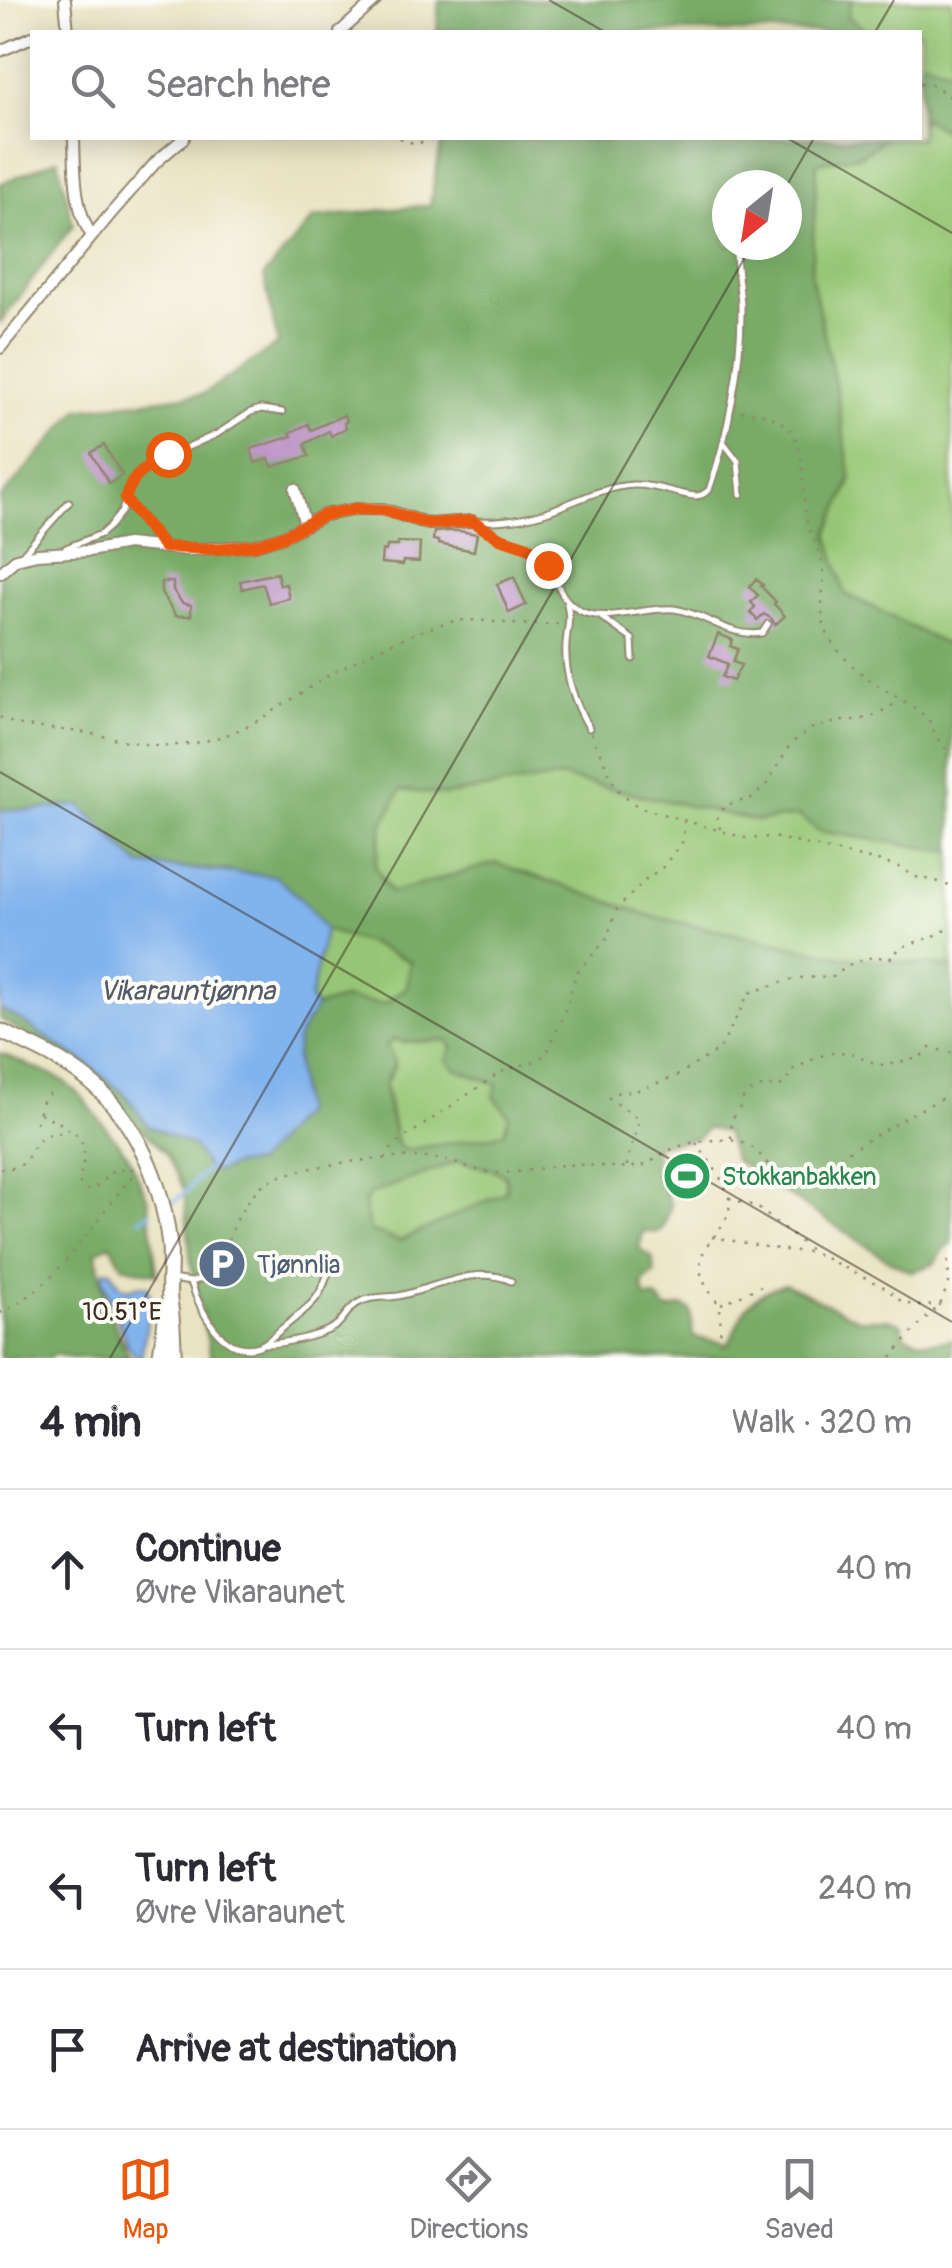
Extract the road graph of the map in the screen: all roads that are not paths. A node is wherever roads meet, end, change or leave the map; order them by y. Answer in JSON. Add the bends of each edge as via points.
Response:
{"nodes":[{"id":1,"x":65,"y":0,"type":"edge"},
{"id":2,"x":376,"y":0,"type":"edge"},
{"id":3,"x":68,"y":30,"type":"edge"},
{"id":4,"x":342,"y":30,"type":"edge"},
{"id":5,"x":30,"y":38,"type":"edge"},
{"id":6,"x":0,"y":51,"type":"edge"},
{"id":7,"x":74,"y":140,"type":"edge"},
{"id":8,"x":182,"y":140,"type":"edge"},
{"id":9,"x":92,"y":236,"type":"junction"},
{"id":10,"x":737,"y":260,"type":"edge"},
{"id":11,"x":1,"y":346,"type":"edge"},
{"id":12,"x":282,"y":412,"type":"dead end"},
{"id":13,"x":724,"y":443,"type":"junction"},
{"id":14,"x":295,"y":488,"type":"dead end"},
{"id":15,"x":740,"y":494,"type":"dead end"},
{"id":16,"x":125,"y":499,"type":"junction"},
{"id":17,"x":69,"y":502,"type":"dead end"},
{"id":18,"x":472,"y":521,"type":"junction"},
{"id":19,"x":305,"y":524,"type":"junction"},
{"id":20,"x":164,"y":547,"type":"junction"},
{"id":21,"x":60,"y":552,"type":"junction"},
{"id":22,"x":16,"y":559,"type":"junction"},
{"id":23,"x":0,"y":573,"type":"edge"},
{"id":24,"x":567,"y":601,"type":"junction"},
{"id":25,"x":598,"y":615,"type":"junction"},
{"id":26,"x":768,"y":624,"type":"dead end"},
{"id":27,"x":633,"y":659,"type":"dead end"},
{"id":28,"x":589,"y":728,"type":"road end"},
{"id":29,"x":0,"y":1031,"type":"edge"},
{"id":30,"x":222,"y":1254,"type":"road end"},
{"id":31,"x":330,"y":1266,"type":"dead end"},
{"id":32,"x":171,"y":1279,"type":"junction"},
{"id":33,"x":511,"y":1281,"type":"dead end"},
{"id":34,"x":191,"y":1282,"type":"junction"},
{"id":35,"x":170,"y":1304,"type":"junction"},
{"id":36,"x":264,"y":1344,"type":"junction"},
{"id":37,"x":160,"y":1358,"type":"edge"},
{"id":38,"x":174,"y":1358,"type":"edge"}],
"edges":[{"from":1,"to":3,"type":"street"},
{"from":2,"to":4,"type":"street"},
{"from":5,"to":6,"type":"street"},
{"from":7,"to":9,"type":"street","via":[[80,207]]},
{"from":8,"to":9,"type":"street"},
{"from":9,"to":11,"type":"street"},
{"from":10,"to":13,"type":"lane","via":[[741,307]]},
{"from":12,"to":16,"type":"lane","via":[[261,408],[154,462],[132,480]]},
{"from":13,"to":15,"type":"lane","via":[[738,461]]},
{"from":13,"to":18,"type":"lane","via":[[706,494],[620,486],[537,515]]},
{"from":14,"to":19,"type":"street"},
{"from":16,"to":20,"type":"lane"},
{"from":16,"to":21,"type":"lane","via":[[107,530]]},
{"from":17,"to":22,"type":"lane"},
{"from":18,"to":19,"type":"street","via":[[429,524],[357,509]]},
{"from":18,"to":24,"type":"lane","via":[[536,552]]},
{"from":19,"to":20,"type":"street","via":[[256,545]]},
{"from":20,"to":21,"type":"street"},
{"from":21,"to":22,"type":"street"},
{"from":22,"to":23,"type":"street"},
{"from":24,"to":25,"type":"lane"},
{"from":24,"to":28,"type":"lane","via":[[568,670]]},
{"from":25,"to":26,"type":"lane","via":[[685,611],[754,634]]},
{"from":25,"to":27,"type":"lane","via":[[632,639]]},
{"from":29,"to":32,"type":"main road","via":[[70,1066],[133,1132],[162,1202]]},
{"from":30,"to":34,"type":"lane","via":[[210,1276]]},
{"from":31,"to":36,"type":"lane","via":[[319,1297]]},
{"from":32,"to":34,"type":"lane"},
{"from":32,"to":35,"type":"main road"},
{"from":33,"to":36,"type":"lane","via":[[476,1276],[365,1300],[332,1328]]},
{"from":34,"to":36,"type":"lane","via":[[214,1330],[238,1346]]},
{"from":35,"to":37,"type":"main road"},
{"from":35,"to":38,"type":"main road"}]}
